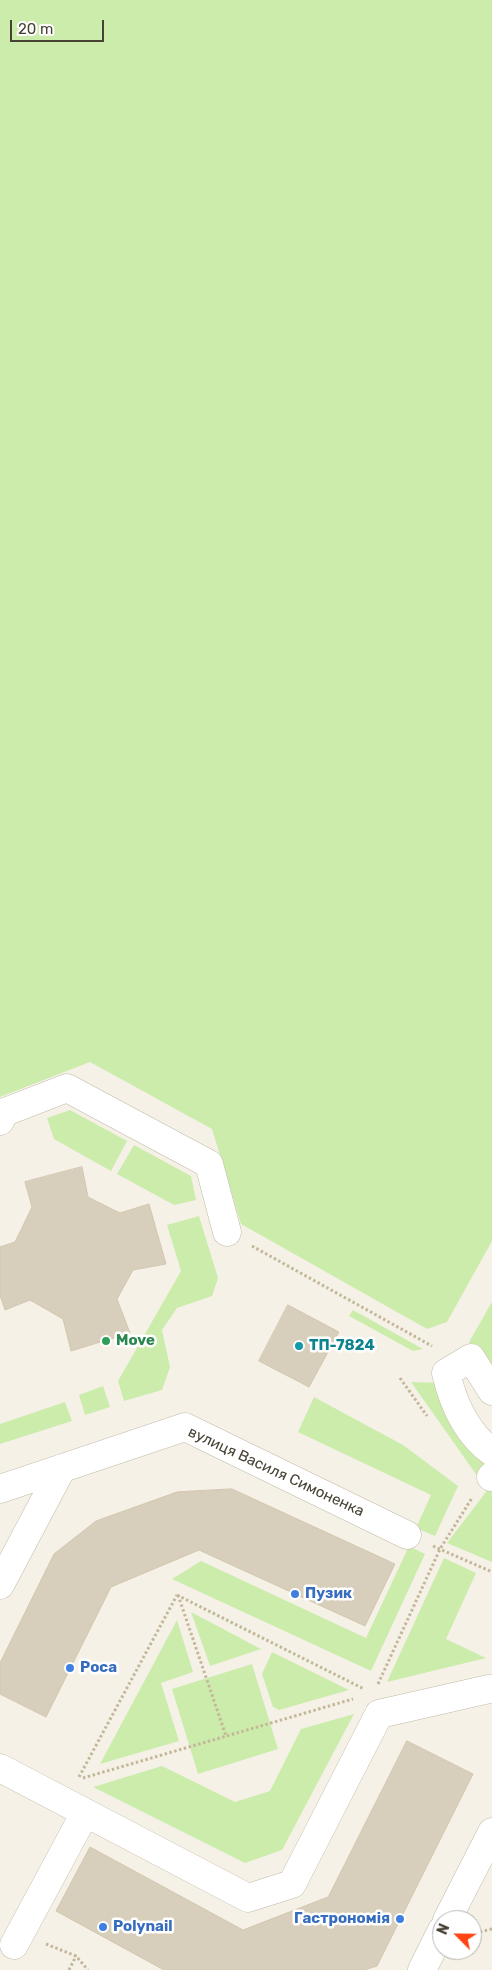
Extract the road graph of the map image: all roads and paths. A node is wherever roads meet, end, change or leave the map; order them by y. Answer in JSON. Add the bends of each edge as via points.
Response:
{"nodes":[{"id":1,"x":0,"y":1121,"type":"edge"},
{"id":2,"x":227,"y":1232,"type":"joint"},
{"id":3,"x":434,"y":1347,"type":"dead end"},
{"id":4,"x":492,"y":1391,"type":"edge"},
{"id":5,"x":62,"y":1468,"type":"junction"},
{"id":6,"x":492,"y":1468,"type":"edge"},
{"id":7,"x":0,"y":1489,"type":"edge"},
{"id":8,"x":407,"y":1535,"type":"dead end"},
{"id":9,"x":440,"y":1549,"type":"junction"},
{"id":10,"x":492,"y":1572,"type":"edge"},
{"id":11,"x":0,"y":1585,"type":"edge"},
{"id":12,"x":177,"y":1594,"type":"junction"},
{"id":13,"x":378,"y":1684,"type":"dead end"},
{"id":14,"x":365,"y":1689,"type":"dead end"},
{"id":15,"x":491,"y":1691,"type":"edge"},
{"id":16,"x":355,"y":1699,"type":"dead end"},
{"id":17,"x":226,"y":1736,"type":"junction"},
{"id":18,"x":0,"y":1768,"type":"edge"},
{"id":19,"x":85,"y":1812,"type":"junction"},
{"id":20,"x":492,"y":1832,"type":"edge"},
{"id":21,"x":452,"y":1910,"type":"edge"},
{"id":22,"x":14,"y":1945,"type":"dead end"},
{"id":23,"x":432,"y":1950,"type":"edge"},
{"id":24,"x":76,"y":1956,"type":"dead end"},
{"id":25,"x":69,"y":1970,"type":"edge"},
{"id":26,"x":422,"y":1970,"type":"edge"}],
"edges":[{"from":1,"to":2,"type":"lane","via":[[5,1112],[67,1088],[209,1164]]},
{"from":2,"to":3,"type":"path"},
{"from":4,"to":6,"type":"lane","via":[[471,1358],[446,1373],[460,1415]]},
{"from":5,"to":7,"type":"lane","name":"вулиця Василя Симоненка"},
{"from":5,"to":8,"type":"lane","name":"вулиця Василя Симоненка","via":[[185,1427]]},
{"from":5,"to":11,"type":"lane"},
{"from":6,"to":9,"type":"path"},
{"from":9,"to":10,"type":"path"},
{"from":9,"to":13,"type":"path"},
{"from":12,"to":14,"type":"path"},
{"from":12,"to":17,"type":"path"},
{"from":12,"to":17,"type":"path","via":[[78,1780]]},
{"from":15,"to":19,"type":"lane","via":[[379,1714],[292,1884],[248,1898]]},
{"from":16,"to":17,"type":"path"},
{"from":18,"to":19,"type":"lane"},
{"from":19,"to":22,"type":"lane"},
{"from":20,"to":21,"type":"lane"},
{"from":23,"to":26,"type":"lane"},
{"from":24,"to":25,"type":"path"}]}
